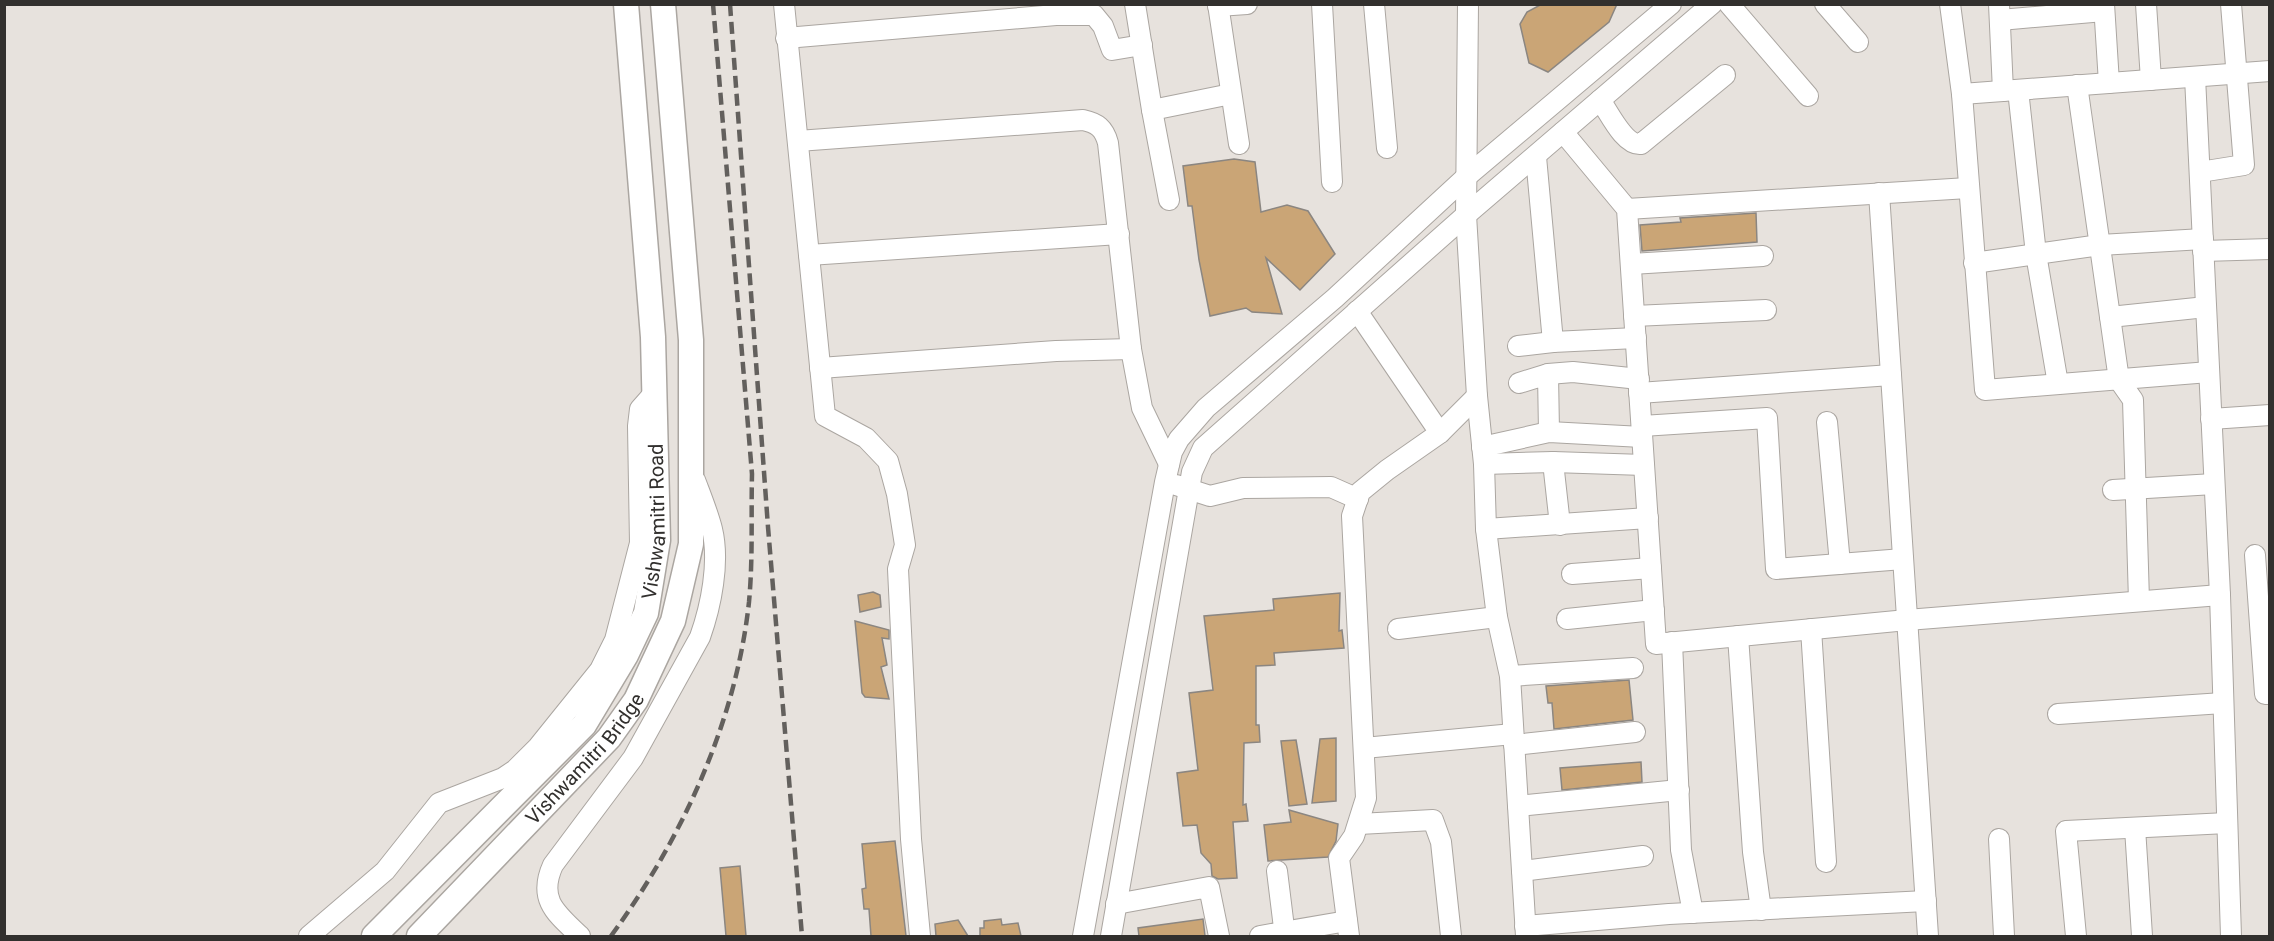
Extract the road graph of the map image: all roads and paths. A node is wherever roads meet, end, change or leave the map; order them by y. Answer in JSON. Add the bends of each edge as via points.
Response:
{"nodes":[{"id":1,"x":626,"y":4,"type":"edge"},
{"id":2,"x":663,"y":4,"type":"edge"},
{"id":3,"x":784,"y":4,"type":"edge"},
{"id":4,"x":1135,"y":4,"type":"edge"},
{"id":5,"x":1247,"y":4,"type":"edge"},
{"id":6,"x":1322,"y":4,"type":"edge"},
{"id":7,"x":1374,"y":4,"type":"edge"},
{"id":8,"x":1468,"y":4,"type":"edge"},
{"id":9,"x":1671,"y":4,"type":"edge"},
{"id":10,"x":1712,"y":4,"type":"edge"},
{"id":11,"x":1730,"y":4,"type":"edge"},
{"id":12,"x":1825,"y":4,"type":"edge"},
{"id":13,"x":1950,"y":4,"type":"edge"},
{"id":14,"x":2146,"y":4,"type":"edge"},
{"id":15,"x":2231,"y":4,"type":"edge"},
{"id":16,"x":1218,"y":5,"type":"edge"},
{"id":17,"x":2104,"y":8,"type":"edge"},
{"id":18,"x":2000,"y":12,"type":"edge"},
{"id":19,"x":786,"y":38,"type":"junction"},
{"id":20,"x":1858,"y":42,"type":"dead end"},
{"id":21,"x":1142,"y":45,"type":"junction"},
{"id":22,"x":2270,"y":71,"type":"edge"},
{"id":23,"x":2237,"y":74,"type":"junction"},
{"id":24,"x":1725,"y":75,"type":"dead end"},
{"id":25,"x":2195,"y":76,"type":"junction"},
{"id":26,"x":2151,"y":80,"type":"junction"},
{"id":27,"x":2109,"y":83,"type":"junction"},
{"id":28,"x":2077,"y":85,"type":"junction"},
{"id":29,"x":2011,"y":91,"type":"junction"},
{"id":30,"x":1231,"y":94,"type":"junction"},
{"id":31,"x":1962,"y":94,"type":"junction"},
{"id":32,"x":1808,"y":96,"type":"dead end"},
{"id":33,"x":1600,"y":100,"type":"junction"},
{"id":34,"x":1152,"y":111,"type":"junction"},
{"id":35,"x":1563,"y":132,"type":"junction"},
{"id":36,"x":798,"y":141,"type":"junction"},
{"id":37,"x":1239,"y":144,"type":"dead end"},
{"id":38,"x":1387,"y":148,"type":"dead end"},
{"id":39,"x":1536,"y":157,"type":"junction"},
{"id":40,"x":2200,"y":172,"type":"junction"},
{"id":41,"x":1466,"y":177,"type":"junction"},
{"id":42,"x":1332,"y":183,"type":"dead end"},
{"id":43,"x":1968,"y":188,"type":"junction"},
{"id":44,"x":1879,"y":193,"type":"junction"},
{"id":45,"x":1169,"y":200,"type":"dead end"},
{"id":46,"x":1627,"y":209,"type":"junction"},
{"id":47,"x":1466,"y":215,"type":"junction"},
{"id":48,"x":1119,"y":234,"type":"junction"},
{"id":49,"x":2100,"y":245,"type":"junction"},
{"id":50,"x":2203,"y":245,"type":"junction"},
{"id":51,"x":2270,"y":249,"type":"edge"},
{"id":52,"x":2036,"y":254,"type":"junction"},
{"id":53,"x":809,"y":255,"type":"junction"},
{"id":54,"x":1763,"y":256,"type":"dead end"},
{"id":55,"x":1974,"y":263,"type":"junction"},
{"id":56,"x":1631,"y":264,"type":"junction"},
{"id":57,"x":2206,"y":307,"type":"junction"},
{"id":58,"x":1766,"y":310,"type":"dead end"},
{"id":59,"x":1357,"y":311,"type":"junction"},
{"id":60,"x":1634,"y":316,"type":"junction"},
{"id":61,"x":2110,"y":317,"type":"junction"},
{"id":62,"x":1636,"y":338,"type":"junction"},
{"id":63,"x":1553,"y":342,"type":"junction"},
{"id":64,"x":1518,"y":346,"type":"dead end"},
{"id":65,"x":1131,"y":349,"type":"junction"},
{"id":66,"x":820,"y":368,"type":"junction"},
{"id":67,"x":2209,"y":372,"type":"junction"},
{"id":68,"x":1548,"y":374,"type":"junction"},
{"id":69,"x":1891,"y":375,"type":"junction"},
{"id":70,"x":2119,"y":380,"type":"junction"},
{"id":71,"x":1520,"y":383,"type":"dead end"},
{"id":72,"x":2058,"y":384,"type":"junction"},
{"id":73,"x":1639,"y":386,"type":"junction"},
{"id":74,"x":655,"y":392,"type":"junction"},
{"id":75,"x":1477,"y":396,"type":"junction"},
{"id":76,"x":2270,"y":415,"type":"edge"},
{"id":77,"x":2211,"y":418,"type":"junction"},
{"id":78,"x":1827,"y":422,"type":"dead end"},
{"id":79,"x":1549,"y":432,"type":"junction"},
{"id":80,"x":1642,"y":432,"type":"junction"},
{"id":81,"x":1440,"y":433,"type":"junction"},
{"id":82,"x":1483,"y":456,"type":"junction"},
{"id":83,"x":1553,"y":462,"type":"junction"},
{"id":84,"x":1644,"y":465,"type":"junction"},
{"id":85,"x":691,"y":469,"type":"junction"},
{"id":86,"x":1167,"y":473,"type":"junction"},
{"id":87,"x":2214,"y":484,"type":"junction"},
{"id":88,"x":2135,"y":488,"type":"junction"},
{"id":89,"x":1189,"y":489,"type":"junction"},
{"id":90,"x":2113,"y":490,"type":"dead end"},
{"id":91,"x":1358,"y":499,"type":"junction"},
{"id":92,"x":1648,"y":518,"type":"junction"},
{"id":93,"x":1560,"y":525,"type":"junction"},
{"id":94,"x":1486,"y":529,"type":"junction"},
{"id":95,"x":691,"y":544,"type":"joint"},
{"id":96,"x":2255,"y":555,"type":"dead end"},
{"id":97,"x":1903,"y":559,"type":"junction"},
{"id":98,"x":1840,"y":564,"type":"junction"},
{"id":99,"x":1651,"y":568,"type":"junction"},
{"id":100,"x":1572,"y":574,"type":"dead end"},
{"id":101,"x":2220,"y":595,"type":"junction"},
{"id":102,"x":2139,"y":601,"type":"junction"},
{"id":103,"x":1654,"y":610,"type":"junction"},
{"id":104,"x":1497,"y":617,"type":"junction"},
{"id":105,"x":1567,"y":619,"type":"dead end"},
{"id":106,"x":1907,"y":620,"type":"junction"},
{"id":107,"x":1398,"y":629,"type":"dead end"},
{"id":108,"x":1811,"y":629,"type":"junction"},
{"id":109,"x":1738,"y":636,"type":"junction"},
{"id":110,"x":1672,"y":642,"type":"junction"},
{"id":111,"x":1633,"y":668,"type":"dead end"},
{"id":112,"x":1510,"y":676,"type":"junction"},
{"id":113,"x":2270,"y":694,"type":"edge"},
{"id":114,"x":2223,"y":703,"type":"junction"},
{"id":115,"x":2058,"y":714,"type":"dead end"},
{"id":116,"x":1635,"y":732,"type":"dead end"},
{"id":117,"x":1514,"y":739,"type":"junction"},
{"id":118,"x":1364,"y":748,"type":"junction"},
{"id":119,"x":1679,"y":790,"type":"junction"},
{"id":120,"x":1518,"y":806,"type":"junction"},
{"id":121,"x":2228,"y":823,"type":"junction"},
{"id":122,"x":1359,"y":824,"type":"junction"},
{"id":123,"x":2135,"y":828,"type":"junction"},
{"id":124,"x":1999,"y":839,"type":"dead end"},
{"id":125,"x":1643,"y":856,"type":"dead end"},
{"id":126,"x":1826,"y":862,"type":"dead end"},
{"id":127,"x":1277,"y":871,"type":"dead end"},
{"id":128,"x":1522,"y":872,"type":"junction"},
{"id":129,"x":1926,"y":901,"type":"junction"},
{"id":130,"x":1116,"y":904,"type":"junction"},
{"id":131,"x":1761,"y":910,"type":"junction"},
{"id":132,"x":1693,"y":913,"type":"junction"},
{"id":133,"x":1348,"y":929,"type":"edge"},
{"id":134,"x":1526,"y":931,"type":"edge"},
{"id":135,"x":1284,"y":934,"type":"edge"},
{"id":136,"x":309,"y":936,"type":"edge"},
{"id":137,"x":374,"y":936,"type":"edge"},
{"id":138,"x":419,"y":936,"type":"edge"},
{"id":139,"x":580,"y":936,"type":"edge"},
{"id":140,"x":920,"y":936,"type":"edge"},
{"id":141,"x":1083,"y":936,"type":"edge"},
{"id":142,"x":1111,"y":936,"type":"edge"},
{"id":143,"x":1219,"y":936,"type":"edge"},
{"id":144,"x":1260,"y":936,"type":"edge"},
{"id":145,"x":1451,"y":936,"type":"edge"},
{"id":146,"x":1928,"y":936,"type":"edge"},
{"id":147,"x":2004,"y":936,"type":"edge"},
{"id":148,"x":2076,"y":936,"type":"edge"},
{"id":149,"x":2142,"y":936,"type":"edge"},
{"id":150,"x":2231,"y":936,"type":"edge"}],
"edges":[{"from":1,"to":74,"type":"main road","name":"Vishwamitri Road"},
{"from":2,"to":85,"type":"main road","name":"Vishwamitri Road","via":[[692,340]]},
{"from":3,"to":19,"type":"street"},
{"from":4,"to":21,"type":"street"},
{"from":5,"to":16,"type":"street"},
{"from":6,"to":42,"type":"street"},
{"from":7,"to":38,"type":"street"},
{"from":8,"to":41,"type":"street"},
{"from":9,"to":41,"type":"street"},
{"from":10,"to":33,"type":"street"},
{"from":11,"to":32,"type":"street"},
{"from":12,"to":20,"type":"street"},
{"from":13,"to":31,"type":"street"},
{"from":14,"to":26,"type":"street"},
{"from":15,"to":23,"type":"street"},
{"from":16,"to":30,"type":"street"},
{"from":17,"to":18,"type":"street"},
{"from":17,"to":27,"type":"street"},
{"from":18,"to":29,"type":"street"},
{"from":19,"to":21,"type":"street","via":[[1094,15],[1112,50]]},
{"from":19,"to":36,"type":"street"},
{"from":21,"to":34,"type":"street"},
{"from":22,"to":23,"type":"street"},
{"from":23,"to":25,"type":"street"},
{"from":23,"to":40,"type":"street","via":[[2244,165]]},
{"from":24,"to":33,"type":"street","via":[[1641,144],[1628,141]]},
{"from":25,"to":26,"type":"street"},
{"from":25,"to":40,"type":"street"},
{"from":26,"to":27,"type":"street"},
{"from":27,"to":28,"type":"street"},
{"from":28,"to":29,"type":"street"},
{"from":28,"to":49,"type":"street"},
{"from":29,"to":31,"type":"street"},
{"from":29,"to":52,"type":"street"},
{"from":30,"to":34,"type":"street"},
{"from":30,"to":37,"type":"street"},
{"from":31,"to":43,"type":"street"},
{"from":33,"to":35,"type":"street"},
{"from":34,"to":45,"type":"street"},
{"from":35,"to":39,"type":"street"},
{"from":35,"to":46,"type":"street"},
{"from":36,"to":48,"type":"street","via":[[1083,120],[1095,123],[1108,143]]},
{"from":36,"to":53,"type":"street"},
{"from":39,"to":47,"type":"street"},
{"from":39,"to":63,"type":"street"},
{"from":40,"to":50,"type":"street"},
{"from":41,"to":47,"type":"street"},
{"from":41,"to":86,"type":"street","via":[[1335,298],[1206,408],[1179,439]]},
{"from":43,"to":44,"type":"street"},
{"from":43,"to":55,"type":"street"},
{"from":44,"to":46,"type":"street"},
{"from":44,"to":69,"type":"street"},
{"from":46,"to":56,"type":"street"},
{"from":47,"to":59,"type":"street"},
{"from":47,"to":75,"type":"street"},
{"from":48,"to":53,"type":"street"},
{"from":48,"to":65,"type":"street"},
{"from":49,"to":50,"type":"street"},
{"from":49,"to":52,"type":"street"},
{"from":49,"to":61,"type":"street"},
{"from":50,"to":51,"type":"street"},
{"from":50,"to":57,"type":"street"},
{"from":52,"to":55,"type":"street"},
{"from":52,"to":72,"type":"street"},
{"from":53,"to":66,"type":"street"},
{"from":54,"to":56,"type":"street"},
{"from":55,"to":72,"type":"street","via":[[1985,390]]},
{"from":56,"to":60,"type":"street"},
{"from":57,"to":61,"type":"street"},
{"from":57,"to":67,"type":"street"},
{"from":58,"to":60,"type":"street"},
{"from":59,"to":81,"type":"street"},
{"from":59,"to":89,"type":"street","via":[[1211,440],[1196,461]]},
{"from":60,"to":62,"type":"street"},
{"from":61,"to":70,"type":"street"},
{"from":62,"to":63,"type":"street"},
{"from":62,"to":73,"type":"street"},
{"from":63,"to":64,"type":"street"},
{"from":65,"to":66,"type":"street"},
{"from":65,"to":86,"type":"street","via":[[1142,408]]},
{"from":66,"to":140,"type":"street","via":[[825,416],[866,438],[888,461],[897,494],[904,545],[898,569],[911,838]]},
{"from":67,"to":70,"type":"street"},
{"from":67,"to":77,"type":"street"},
{"from":68,"to":71,"type":"street"},
{"from":68,"to":73,"type":"street","via":[[1573,372]]},
{"from":68,"to":79,"type":"street"},
{"from":69,"to":73,"type":"street"},
{"from":69,"to":97,"type":"street"},
{"from":70,"to":72,"type":"street"},
{"from":70,"to":88,"type":"street","via":[[2133,400]]},
{"from":73,"to":80,"type":"street"},
{"from":74,"to":136,"type":"street","via":[[640,409],[638,426],[637,561],[615,640],[600,670],[515,770],[439,803],[385,871]]},
{"from":74,"to":137,"type":"main road","name":"Vishwamitri Road","via":[[658,540],[646,613],[626,655],[584,725]]},
{"from":75,"to":81,"type":"street"},
{"from":75,"to":82,"type":"street"},
{"from":76,"to":77,"type":"street"},
{"from":77,"to":87,"type":"street"},
{"from":78,"to":98,"type":"street"},
{"from":79,"to":80,"type":"street"},
{"from":79,"to":82,"type":"street"},
{"from":80,"to":84,"type":"street"},
{"from":80,"to":98,"type":"street","via":[[1767,418],[1776,569]]},
{"from":81,"to":91,"type":"street","via":[[1387,470],[1360,492]]},
{"from":82,"to":83,"type":"street"},
{"from":82,"to":94,"type":"street"},
{"from":83,"to":84,"type":"street"},
{"from":83,"to":93,"type":"street"},
{"from":84,"to":92,"type":"street"},
{"from":85,"to":95,"type":"main road","name":"Vishwamitri Road"},
{"from":85,"to":139,"type":"street","via":[[712,531],[707,616],[700,637],[633,758],[548,877],[549,901],[554,912]]},
{"from":86,"to":89,"type":"street"},
{"from":86,"to":141,"type":"street"},
{"from":87,"to":88,"type":"street"},
{"from":87,"to":101,"type":"street"},
{"from":88,"to":90,"type":"street"},
{"from":88,"to":102,"type":"street"},
{"from":89,"to":91,"type":"street","via":[[1210,496],[1243,488],[1331,487]]},
{"from":89,"to":130,"type":"street"},
{"from":91,"to":118,"type":"street","via":[[1352,516]]},
{"from":92,"to":93,"type":"street"},
{"from":92,"to":99,"type":"street"},
{"from":93,"to":94,"type":"street"},
{"from":94,"to":104,"type":"street"},
{"from":95,"to":138,"type":"main road","name":"Vishwamitri Bridge","via":[[673,621],[636,700],[609,738]]},
{"from":96,"to":113,"type":"street","via":[[2265,694]]},
{"from":97,"to":98,"type":"street"},
{"from":97,"to":106,"type":"street"},
{"from":99,"to":100,"type":"street"},
{"from":99,"to":103,"type":"street"},
{"from":101,"to":102,"type":"street"},
{"from":101,"to":114,"type":"street"},
{"from":102,"to":106,"type":"street"},
{"from":103,"to":105,"type":"street"},
{"from":103,"to":110,"type":"street","via":[[1656,644]]},
{"from":104,"to":107,"type":"street"},
{"from":104,"to":112,"type":"street"},
{"from":106,"to":108,"type":"street"},
{"from":106,"to":129,"type":"street"},
{"from":108,"to":109,"type":"street"},
{"from":108,"to":126,"type":"street"},
{"from":109,"to":110,"type":"street"},
{"from":109,"to":131,"type":"street"},
{"from":110,"to":119,"type":"street"},
{"from":111,"to":112,"type":"street"},
{"from":112,"to":117,"type":"street"},
{"from":114,"to":115,"type":"street"},
{"from":114,"to":121,"type":"street"},
{"from":116,"to":117,"type":"street"},
{"from":117,"to":118,"type":"street"},
{"from":117,"to":120,"type":"street"},
{"from":118,"to":122,"type":"street","via":[[1366,798]]},
{"from":119,"to":120,"type":"street"},
{"from":119,"to":132,"type":"street","via":[[1682,850]]},
{"from":120,"to":128,"type":"street"},
{"from":121,"to":123,"type":"street"},
{"from":121,"to":150,"type":"street"},
{"from":122,"to":133,"type":"street","via":[[1339,858]]},
{"from":122,"to":145,"type":"street","via":[[1433,820],[1441,842]]},
{"from":123,"to":148,"type":"street","via":[[2066,831]]},
{"from":123,"to":149,"type":"street"},
{"from":124,"to":147,"type":"street"},
{"from":125,"to":128,"type":"street"},
{"from":127,"to":135,"type":"street"},
{"from":128,"to":134,"type":"street"},
{"from":129,"to":131,"type":"street"},
{"from":129,"to":146,"type":"street"},
{"from":130,"to":142,"type":"street"},
{"from":130,"to":143,"type":"street","via":[[1209,887]]},
{"from":131,"to":132,"type":"street"},
{"from":132,"to":134,"type":"street"},
{"from":133,"to":135,"type":"street"},
{"from":135,"to":144,"type":"street"}]}
